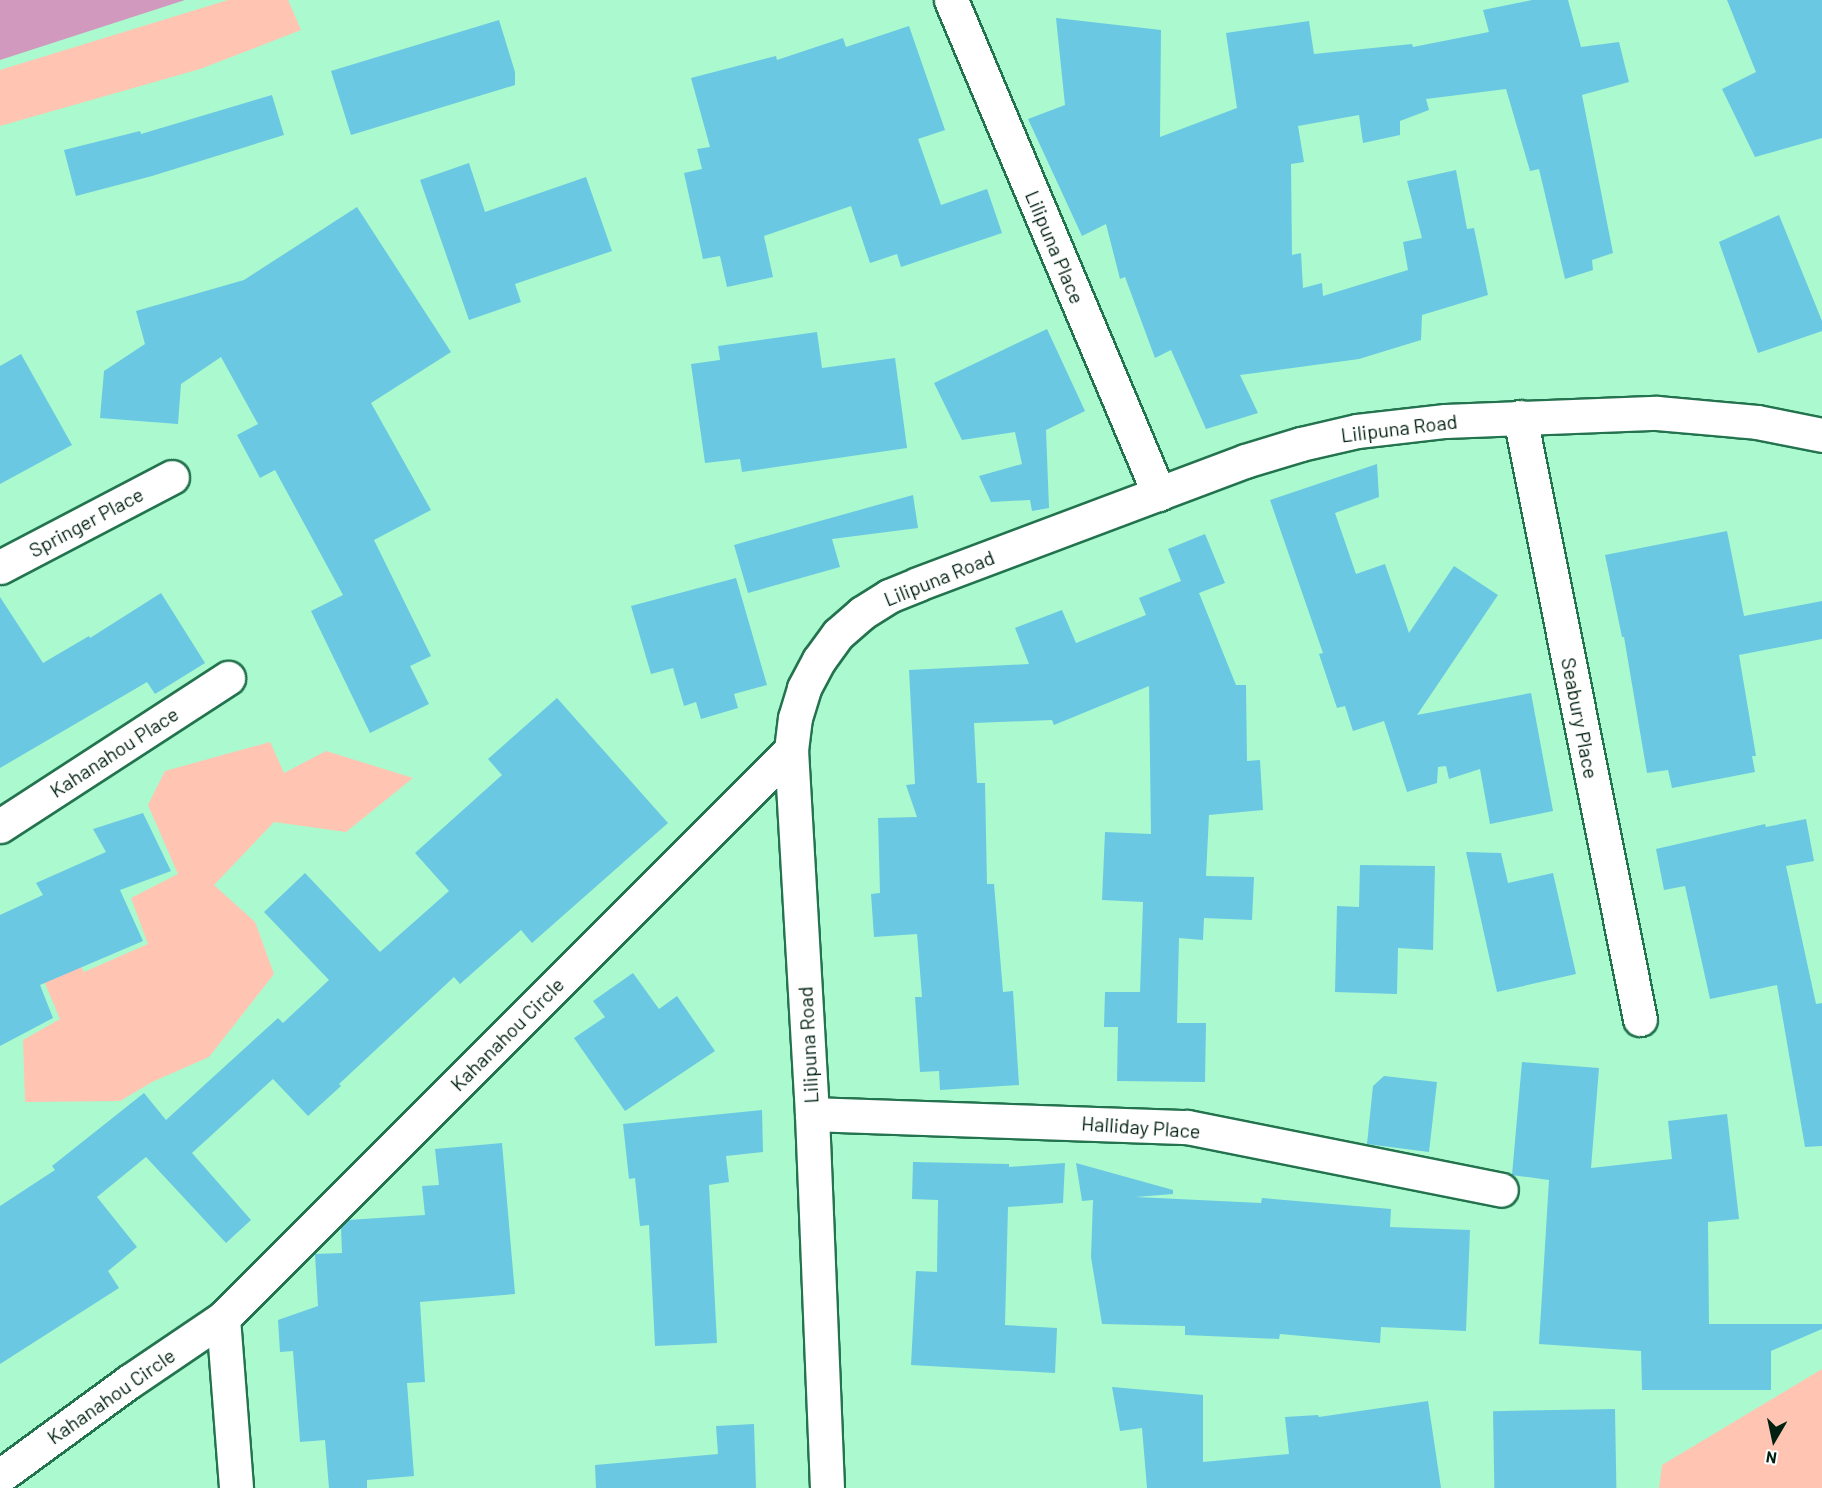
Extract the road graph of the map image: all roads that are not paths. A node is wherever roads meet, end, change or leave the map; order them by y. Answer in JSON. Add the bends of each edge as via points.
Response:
{"nodes":[{"id":1,"x":951,"y":0,"type":"edge"},
{"id":2,"x":1520,"y":417,"type":"junction"},
{"id":3,"x":1822,"y":435,"type":"edge"},
{"id":4,"x":172,"y":477,"type":"dead end"},
{"id":5,"x":1159,"y":494,"type":"junction"},
{"id":6,"x":0,"y":567,"type":"edge"},
{"id":7,"x":228,"y":678,"type":"dead end"},
{"id":8,"x":791,"y":750,"type":"junction"},
{"id":9,"x":0,"y":826,"type":"edge"},
{"id":10,"x":1640,"y":1019,"type":"dead end"},
{"id":11,"x":812,"y":1114,"type":"junction"},
{"id":12,"x":1501,"y":1190,"type":"dead end"},
{"id":13,"x":223,"y":1318,"type":"junction"},
{"id":14,"x":0,"y":1476,"type":"edge"},
{"id":15,"x":236,"y":1488,"type":"edge"},
{"id":16,"x":827,"y":1488,"type":"edge"}],
"edges":[{"from":1,"to":5,"type":"street","name":"Lilipuna Place"},
{"from":2,"to":3,"type":"street","name":"Lilipuna Road","via":[[1667,413],[1757,422]]},
{"from":2,"to":5,"type":"street","name":"Lilipuna Road","via":[[1357,431],[1245,461]]},
{"from":2,"to":10,"type":"street","name":"Seabury Place"},
{"from":4,"to":6,"type":"street","name":"Springer Place"},
{"from":5,"to":8,"type":"street","name":"Lilipuna Road","via":[[918,584],[862,613],[838,634],[804,688]]},
{"from":7,"to":9,"type":"street","name":"Kahanahou Place"},
{"from":8,"to":11,"type":"street","name":"Lilipuna Road"},
{"from":8,"to":13,"type":"street","name":"Kahanahou Circle"},
{"from":11,"to":12,"type":"street","name":"Halliday Place","via":[[1187,1127]]},
{"from":11,"to":16,"type":"street","name":"Lilipuna Road"},
{"from":13,"to":14,"type":"street","name":"Kahanahou Circle"},
{"from":13,"to":15,"type":"street"}]}
